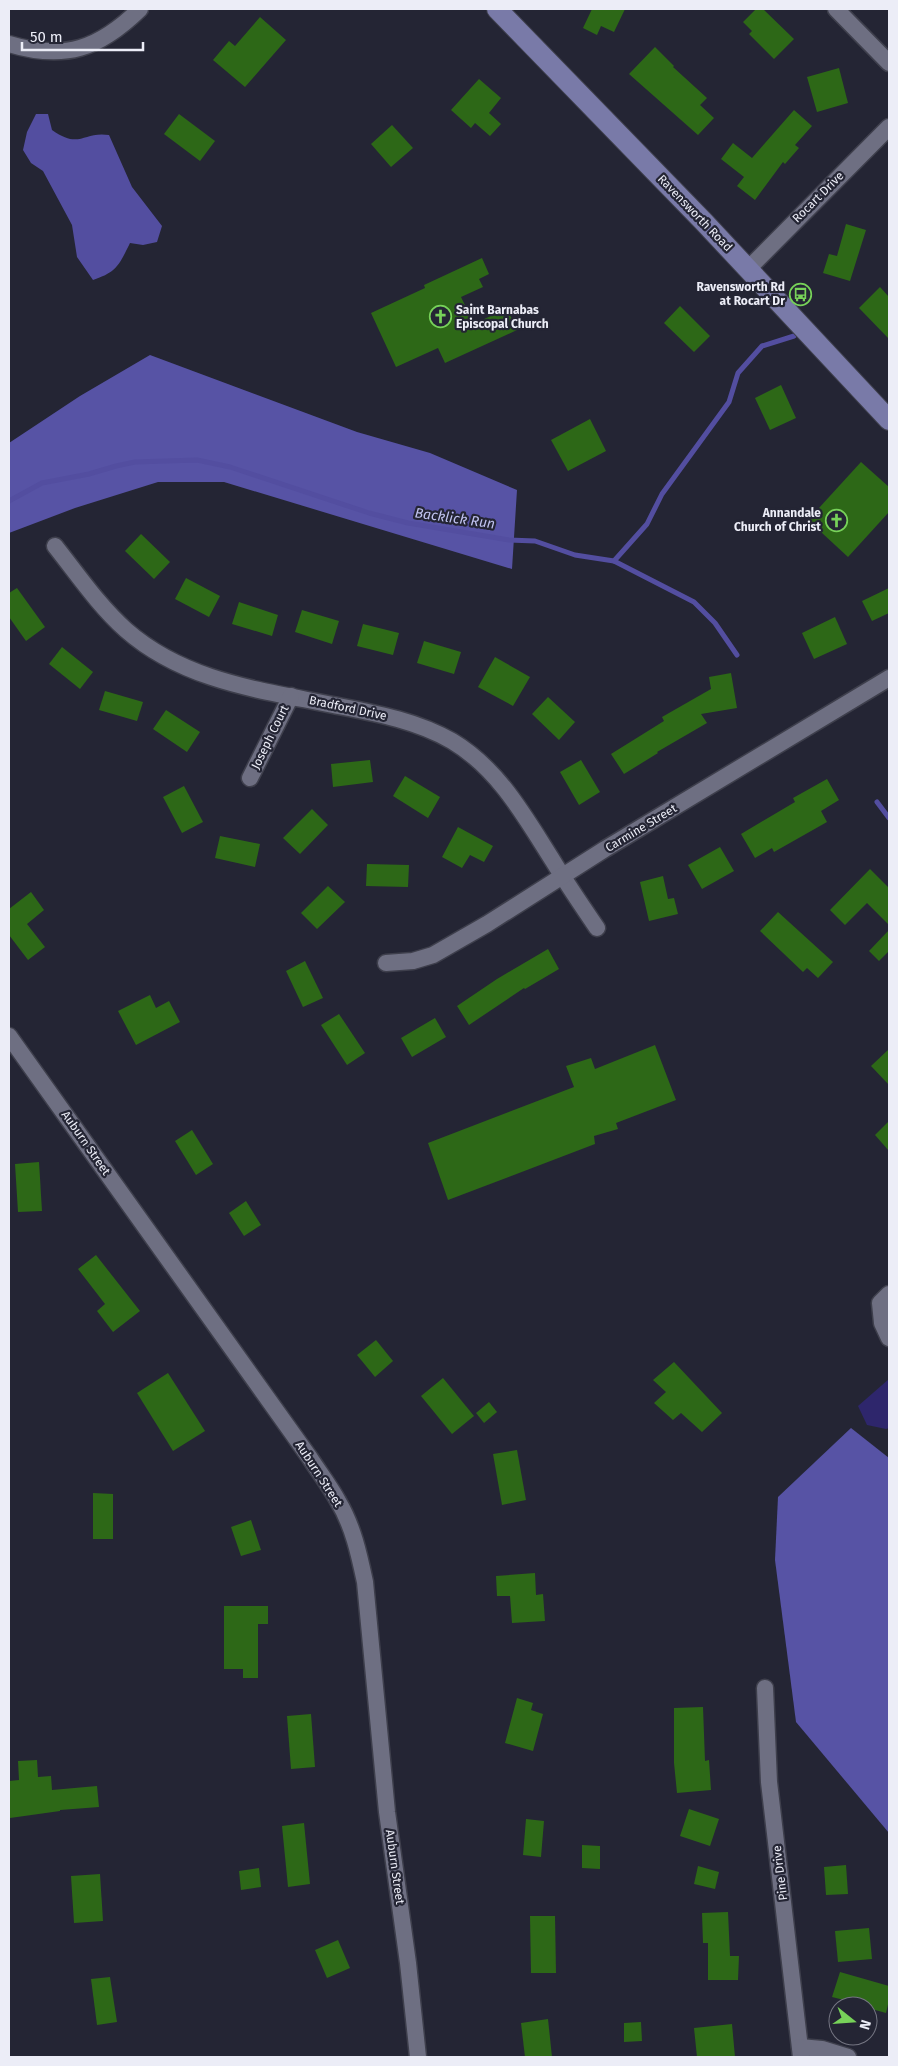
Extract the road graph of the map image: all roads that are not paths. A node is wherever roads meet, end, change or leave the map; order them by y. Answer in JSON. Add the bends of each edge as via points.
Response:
{"nodes":[{"id":1,"x":140,"y":9,"type":"edge"},
{"id":2,"x":497,"y":9,"type":"edge"},
{"id":3,"x":836,"y":9,"type":"edge"},
{"id":4,"x":854,"y":16,"type":"edge"},
{"id":5,"x":9,"y":44,"type":"edge"},
{"id":6,"x":889,"y":63,"type":"edge"},
{"id":7,"x":889,"y":127,"type":"edge"},
{"id":8,"x":748,"y":269,"type":"junction"},
{"id":9,"x":889,"y":420,"type":"edge"},
{"id":10,"x":55,"y":546,"type":"dead end"},
{"id":11,"x":889,"y":678,"type":"edge"},
{"id":12,"x":290,"y":696,"type":"junction"},
{"id":13,"x":250,"y":778,"type":"dead end"},
{"id":14,"x":562,"y":877,"type":"junction"},
{"id":15,"x":597,"y":928,"type":"dead end"},
{"id":16,"x":386,"y":962,"type":"dead end"},
{"id":17,"x":9,"y":1036,"type":"edge"},
{"id":18,"x":889,"y":1294,"type":"edge"},
{"id":19,"x":889,"y":1338,"type":"edge"},
{"id":20,"x":765,"y":1688,"type":"dead end"},
{"id":21,"x":800,"y":2052,"type":"edge"},
{"id":22,"x":418,"y":2057,"type":"edge"},
{"id":23,"x":848,"y":2057,"type":"edge"}],
"edges":[{"from":1,"to":5,"type":"street","via":[[111,35],[94,44],[51,52]]},
{"from":2,"to":8,"type":"main road","name":"Ravensworth Road"},
{"from":3,"to":4,"type":"street"},
{"from":4,"to":6,"type":"street"},
{"from":7,"to":8,"type":"street","name":"Rocart Drive"},
{"from":8,"to":9,"type":"main road","name":"Ravensworth Road"},
{"from":10,"to":12,"type":"street","name":"Bradford Drive","via":[[104,609],[151,649],[209,678]]},
{"from":11,"to":14,"type":"street","name":"Carmine Street"},
{"from":12,"to":13,"type":"street","name":"Joseph Court"},
{"from":12,"to":14,"type":"street","name":"Bradford Drive","via":[[395,717],[452,742],[498,780]]},
{"from":14,"to":15,"type":"street","name":"Bradford Drive"},
{"from":14,"to":16,"type":"street","name":"Carmine Street","via":[[433,955],[413,961]]},
{"from":17,"to":22,"type":"street","name":"Auburn Street","via":[[310,1458],[338,1501],[353,1534],[365,1582],[388,1812]]},
{"from":18,"to":19,"type":"street","via":[[880,1303],[882,1323]]},
{"from":20,"to":21,"type":"street","name":"Pine Drive","via":[[770,1782]]},
{"from":21,"to":23,"type":"street","via":[[822,2049]]}]}
